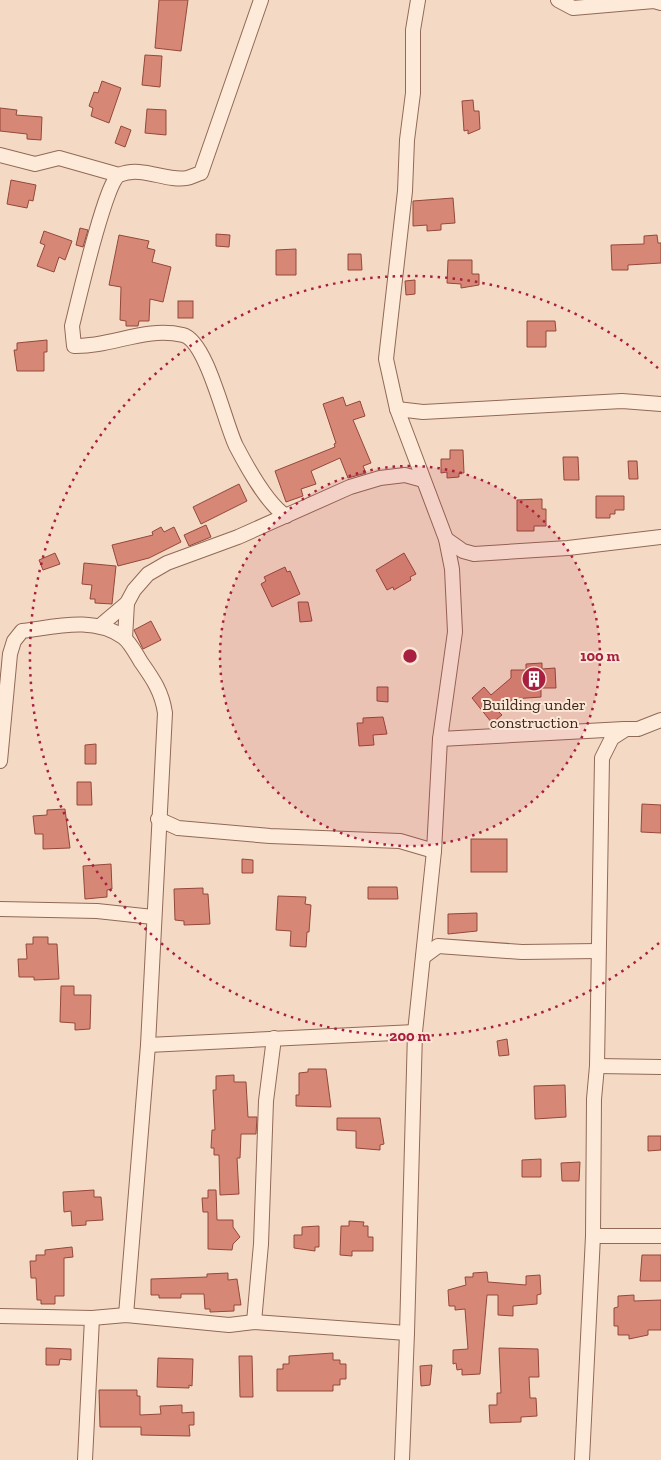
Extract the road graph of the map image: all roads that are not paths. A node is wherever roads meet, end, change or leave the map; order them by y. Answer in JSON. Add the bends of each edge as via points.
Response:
{"nodes":[{"id":1,"x":261,"y":0,"type":"edge"},
{"id":2,"x":418,"y":0,"type":"edge"},
{"id":3,"x":558,"y":0,"type":"edge"},
{"id":4,"x":661,"y":3,"type":"edge"},
{"id":5,"x":0,"y":155,"type":"edge"},
{"id":6,"x":119,"y":175,"type":"junction"},
{"id":7,"x":661,"y":404,"type":"edge"},
{"id":8,"x":397,"y":409,"type":"junction"},
{"id":9,"x":423,"y":480,"type":"junction"},
{"id":10,"x":286,"y":516,"type":"junction"},
{"id":11,"x":661,"y":537,"type":"edge"},
{"id":12,"x":446,"y":540,"type":"junction"},
{"id":13,"x":474,"y":554,"type":"junction"},
{"id":14,"x":452,"y":570,"type":"junction"},
{"id":15,"x":127,"y":603,"type":"junction"},
{"id":16,"x":101,"y":625,"type":"junction"},
{"id":17,"x":124,"y":638,"type":"junction"},
{"id":18,"x":661,"y":720,"type":"edge"},
{"id":19,"x":626,"y":729,"type":"junction"},
{"id":20,"x":440,"y":739,"type":"junction"},
{"id":21,"x":0,"y":761,"type":"edge"},
{"id":22,"x":158,"y":819,"type":"junction"},
{"id":23,"x":178,"y":828,"type":"junction"},
{"id":24,"x":158,"y":837,"type":"junction"},
{"id":25,"x":434,"y":851,"type":"junction"},
{"id":26,"x":0,"y":909,"type":"edge"},
{"id":27,"x":153,"y":917,"type":"junction"},
{"id":28,"x":598,"y":952,"type":"junction"},
{"id":29,"x":423,"y":957,"type":"junction"},
{"id":30,"x":415,"y":1032,"type":"junction"},
{"id":31,"x":274,"y":1038,"type":"junction"},
{"id":32,"x":148,"y":1045,"type":"junction"},
{"id":33,"x":598,"y":1066,"type":"junction"},
{"id":34,"x":661,"y":1067,"type":"edge"},
{"id":35,"x":593,"y":1236,"type":"junction"},
{"id":36,"x":661,"y":1236,"type":"edge"},
{"id":37,"x":126,"y":1315,"type":"junction"},
{"id":38,"x":0,"y":1316,"type":"edge"},
{"id":39,"x":92,"y":1318,"type":"junction"},
{"id":40,"x":254,"y":1322,"type":"junction"},
{"id":41,"x":407,"y":1333,"type":"junction"},
{"id":42,"x":85,"y":1460,"type":"edge"},
{"id":43,"x":402,"y":1460,"type":"edge"},
{"id":44,"x":582,"y":1460,"type":"edge"}],
"edges":[{"from":1,"to":6,"type":"street","via":[[201,173],[186,178],[144,172]]},
{"from":2,"to":8,"type":"street","via":[[413,30],[413,93],[405,191],[386,359]]},
{"from":3,"to":4,"type":"street","via":[[573,8]]},
{"from":5,"to":6,"type":"street","via":[[35,164],[59,158]]},
{"from":6,"to":10,"type":"street","via":[[113,180],[104,206],[76,310],[72,326],[74,346],[93,346],[154,332],[185,336],[196,345],[206,363],[236,445],[275,509]]},
{"from":7,"to":8,"type":"street","via":[[622,401],[423,412]]},
{"from":8,"to":9,"type":"street"},
{"from":9,"to":10,"type":"street","via":[[405,475],[380,478],[350,487]]},
{"from":9,"to":12,"type":"street"},
{"from":10,"to":15,"type":"street","via":[[238,538],[167,563],[148,574]]},
{"from":11,"to":13,"type":"street","via":[[568,548]]},
{"from":12,"to":13,"type":"street"},
{"from":12,"to":14,"type":"street"},
{"from":13,"to":14,"type":"street"},
{"from":14,"to":20,"type":"street","via":[[455,632]]},
{"from":15,"to":16,"type":"street"},
{"from":15,"to":17,"type":"street"},
{"from":16,"to":17,"type":"street"},
{"from":16,"to":21,"type":"street","via":[[22,631],[14,641]]},
{"from":17,"to":22,"type":"street","via":[[163,697],[165,713]]},
{"from":18,"to":19,"type":"street","via":[[638,729]]},
{"from":19,"to":20,"type":"street"},
{"from":19,"to":28,"type":"street","via":[[612,738],[602,758]]},
{"from":20,"to":25,"type":"street"},
{"from":22,"to":23,"type":"street"},
{"from":22,"to":24,"type":"street"},
{"from":23,"to":24,"type":"street"},
{"from":23,"to":25,"type":"street","via":[[270,836],[400,841]]},
{"from":24,"to":27,"type":"street"},
{"from":25,"to":29,"type":"street"},
{"from":26,"to":27,"type":"street","via":[[97,911]]},
{"from":27,"to":32,"type":"street"},
{"from":28,"to":29,"type":"street","via":[[522,952],[438,946]]},
{"from":28,"to":33,"type":"street"},
{"from":29,"to":30,"type":"street"},
{"from":30,"to":31,"type":"street"},
{"from":30,"to":41,"type":"street"},
{"from":31,"to":32,"type":"street"},
{"from":31,"to":40,"type":"street","via":[[266,1102],[261,1244]]},
{"from":32,"to":37,"type":"street"},
{"from":33,"to":34,"type":"street"},
{"from":33,"to":35,"type":"street","via":[[594,1099]]},
{"from":35,"to":36,"type":"street"},
{"from":35,"to":44,"type":"street"},
{"from":37,"to":39,"type":"street"},
{"from":37,"to":40,"type":"street","via":[[230,1325]]},
{"from":38,"to":39,"type":"street"},
{"from":39,"to":42,"type":"street"},
{"from":40,"to":41,"type":"street"},
{"from":41,"to":43,"type":"street"}]}
